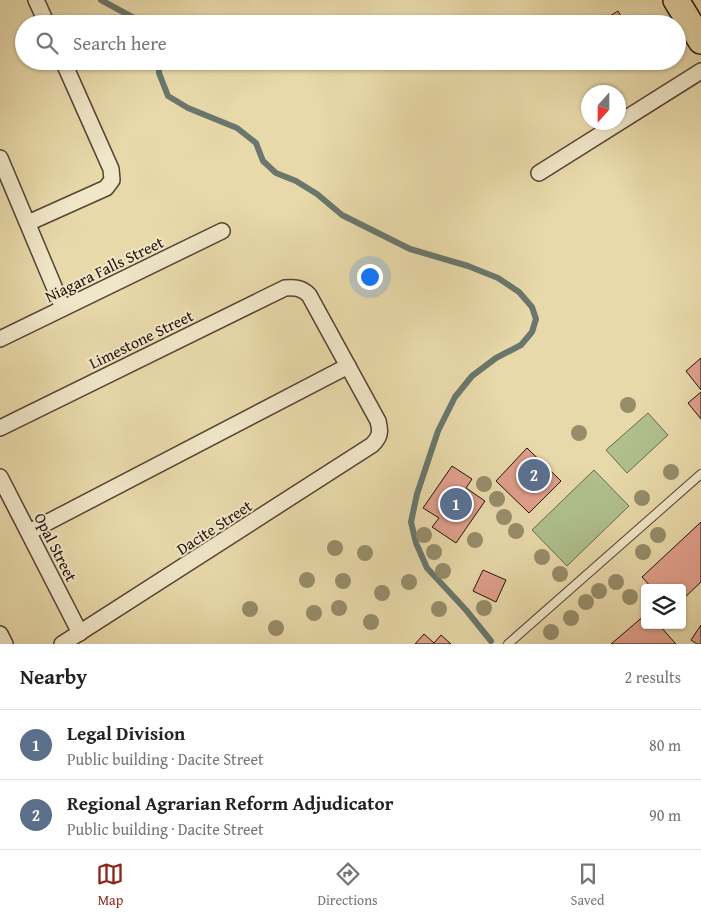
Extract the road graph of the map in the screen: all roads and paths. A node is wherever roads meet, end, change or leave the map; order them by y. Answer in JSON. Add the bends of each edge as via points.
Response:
{"nodes":[{"id":1,"x":36,"y":0,"type":"edge"},
{"id":2,"x":676,"y":0,"type":"edge"},
{"id":3,"x":43,"y":15,"type":"edge"},
{"id":4,"x":685,"y":15,"type":"edge"},
{"id":5,"x":686,"y":16,"type":"edge"},
{"id":6,"x":701,"y":41,"type":"edge"},
{"id":7,"x":67,"y":70,"type":"edge"},
{"id":8,"x":701,"y":71,"type":"edge"},
{"id":9,"x":0,"y":158,"type":"edge"},
{"id":10,"x":539,"y":173,"type":"dead end"},
{"id":11,"x":28,"y":223,"type":"junction"},
{"id":12,"x":222,"y":231,"type":"dead end"},
{"id":13,"x":64,"y":308,"type":"junction"},
{"id":14,"x":0,"y":339,"type":"edge"},
{"id":15,"x":348,"y":366,"type":"junction"},
{"id":16,"x":0,"y":428,"type":"edge"},
{"id":17,"x":701,"y":474,"type":"edge"},
{"id":18,"x":0,"y":477,"type":"edge"},
{"id":19,"x":29,"y":532,"type":"junction"},
{"id":20,"x":80,"y":633,"type":"junction"},
{"id":21,"x":0,"y":634,"type":"edge"},
{"id":22,"x":5,"y":644,"type":"edge"},
{"id":23,"x":62,"y":644,"type":"edge"},
{"id":24,"x":508,"y":644,"type":"edge"}],
"edges":[{"from":1,"to":3,"type":"street"},
{"from":2,"to":4,"type":"highway"},
{"from":5,"to":6,"type":"highway"},
{"from":7,"to":11,"type":"street","via":[[112,169],[112,180],[106,188]]},
{"from":8,"to":10,"type":"street"},
{"from":9,"to":11,"type":"street"},
{"from":11,"to":13,"type":"street"},
{"from":12,"to":13,"type":"street","name":"Niagara Falls Street"},
{"from":13,"to":14,"type":"street","name":"Niagara Falls Street"},
{"from":15,"to":16,"type":"street","name":"Limestone Street","via":[[309,294],[298,288],[285,288]]},
{"from":15,"to":19,"type":"street"},
{"from":15,"to":20,"type":"street","name":"Dacite Street","via":[[378,421],[381,429],[378,440]]},
{"from":17,"to":24,"type":"lane"},
{"from":18,"to":19,"type":"street","name":"Opal Street"},
{"from":19,"to":20,"type":"street","name":"Opal Street"},
{"from":20,"to":23,"type":"street","name":"Dacite Street"},
{"from":21,"to":22,"type":"street"}]}
